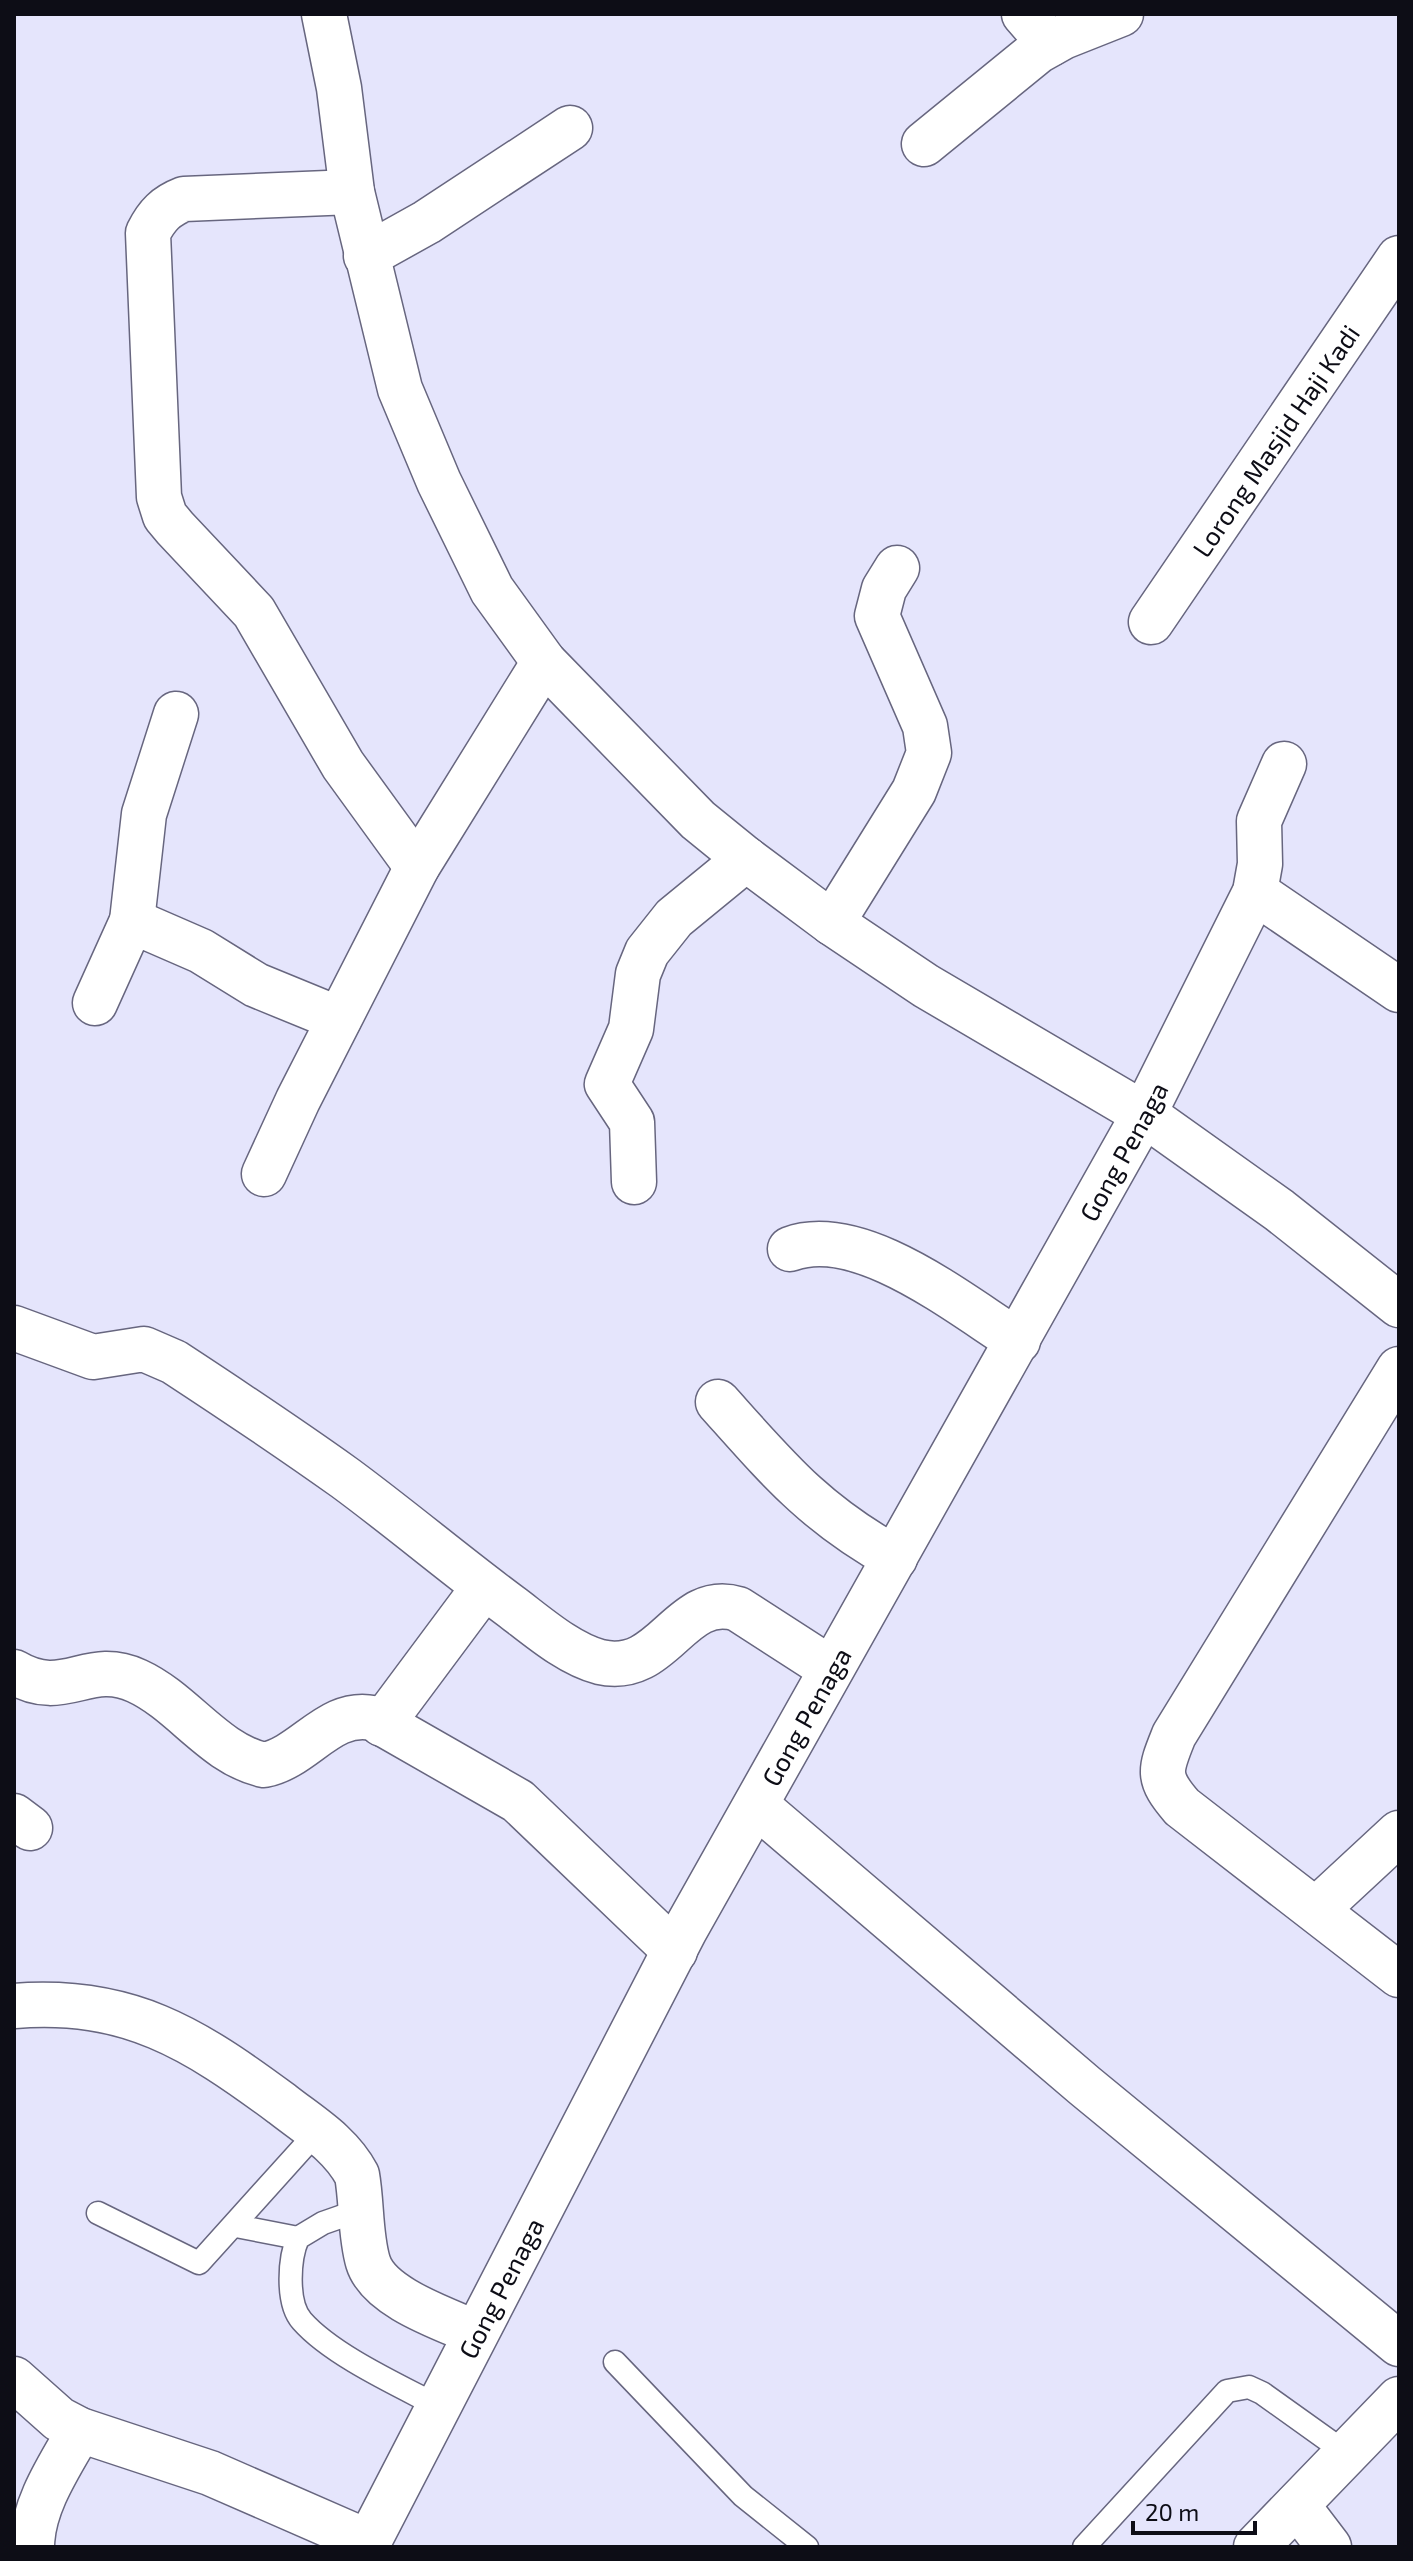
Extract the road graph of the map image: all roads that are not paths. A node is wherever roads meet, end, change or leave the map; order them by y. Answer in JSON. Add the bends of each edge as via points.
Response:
{"nodes":[{"id":1,"x":324,"y":14,"type":"edge"},
{"id":2,"x":1121,"y":14,"type":"edge"},
{"id":3,"x":1037,"y":29,"type":"edge"},
{"id":4,"x":570,"y":128,"type":"dead end"},
{"id":5,"x":924,"y":144,"type":"dead end"},
{"id":6,"x":352,"y":192,"type":"junction"},
{"id":7,"x":366,"y":256,"type":"junction"},
{"id":8,"x":1399,"y":258,"type":"edge"},
{"id":9,"x":897,"y":568,"type":"dead end"},
{"id":10,"x":1151,"y":622,"type":"dead end"},
{"id":11,"x":544,"y":662,"type":"junction"},
{"id":12,"x":176,"y":714,"type":"dead end"},
{"id":13,"x":1284,"y":764,"type":"dead end"},
{"id":14,"x":746,"y":859,"type":"junction"},
{"id":15,"x":417,"y":867,"type":"junction"},
{"id":16,"x":1255,"y":892,"type":"junction"},
{"id":17,"x":132,"y":921,"type":"junction"},
{"id":18,"x":832,"y":923,"type":"junction"},
{"id":19,"x":1399,"y":990,"type":"edge"},
{"id":20,"x":95,"y":1003,"type":"dead end"},
{"id":21,"x":339,"y":1019,"type":"junction"},
{"id":22,"x":1144,"y":1114,"type":"junction"},
{"id":23,"x":264,"y":1174,"type":"dead end"},
{"id":24,"x":634,"y":1182,"type":"dead end"},
{"id":25,"x":790,"y":1249,"type":"dead end"},
{"id":26,"x":1399,"y":1305,"type":"edge"},
{"id":27,"x":14,"y":1328,"type":"edge"},
{"id":28,"x":1018,"y":1341,"type":"junction"},
{"id":29,"x":1395,"y":1387,"type":"edge"},
{"id":30,"x":718,"y":1402,"type":"dead end"},
{"id":31,"x":895,"y":1558,"type":"junction"},
{"id":32,"x":484,"y":1587,"type":"junction"},
{"id":33,"x":831,"y":1669,"type":"junction"},
{"id":34,"x":14,"y":1672,"type":"edge"},
{"id":35,"x":382,"y":1724,"type":"junction"},
{"id":36,"x":756,"y":1805,"type":"junction"},
{"id":37,"x":1399,"y":1833,"type":"edge"},
{"id":38,"x":1317,"y":1909,"type":"junction"},
{"id":39,"x":675,"y":1951,"type":"junction"},
{"id":40,"x":1399,"y":1975,"type":"edge"},
{"id":41,"x":14,"y":2006,"type":"edge"},
{"id":42,"x":318,"y":2131,"type":"junction"},
{"id":43,"x":363,"y":2209,"type":"junction"},
{"id":44,"x":98,"y":2213,"type":"dead end"},
{"id":45,"x":236,"y":2226,"type":"junction"},
{"id":46,"x":298,"y":2238,"type":"junction"},
{"id":47,"x":476,"y":2333,"type":"junction"},
{"id":48,"x":1399,"y":2344,"type":"edge"},
{"id":49,"x":615,"y":2362,"type":"dead end"},
{"id":50,"x":14,"y":2379,"type":"edge"},
{"id":51,"x":1399,"y":2399,"type":"edge"},
{"id":52,"x":438,"y":2406,"type":"junction"},
{"id":53,"x":80,"y":2430,"type":"junction"},
{"id":54,"x":1346,"y":2453,"type":"junction"},
{"id":55,"x":1297,"y":2505,"type":"junction"},
{"id":56,"x":367,"y":2545,"type":"edge"},
{"id":57,"x":32,"y":2547,"type":"edge"},
{"id":58,"x":807,"y":2547,"type":"edge"},
{"id":59,"x":1084,"y":2547,"type":"edge"},
{"id":60,"x":1256,"y":2547,"type":"edge"},
{"id":61,"x":1329,"y":2547,"type":"edge"}],
"edges":[{"from":1,"to":6,"type":"street"},
{"from":2,"to":3,"type":"street"},
{"from":3,"to":5,"type":"street"},
{"from":4,"to":7,"type":"street"},
{"from":6,"to":7,"type":"street"},
{"from":6,"to":15,"type":"street","via":[[184,199],[162,210],[154,221],[148,233],[159,497],[165,516],[254,612],[343,765]]},
{"from":7,"to":11,"type":"street","via":[[400,389],[439,482],[492,590]]},
{"from":8,"to":10,"type":"street","name":"Lorong Masjid Haji Kadi"},
{"from":9,"to":18,"type":"street","via":[[877,616],[925,726],[929,753],[914,791]]},
{"from":11,"to":14,"type":"street","via":[[698,820]]},
{"from":11,"to":15,"type":"street"},
{"from":12,"to":17,"type":"street","via":[[144,814]]},
{"from":13,"to":16,"type":"street","via":[[1259,821]]},
{"from":14,"to":18,"type":"street"},
{"from":14,"to":24,"type":"street","via":[[674,918],[647,952],[638,974],[631,1029],[607,1084],[632,1122]]},
{"from":15,"to":21,"type":"street"},
{"from":16,"to":19,"type":"street"},
{"from":16,"to":22,"type":"street","name":"Gong Penaga"},
{"from":17,"to":20,"type":"street"},
{"from":17,"to":21,"type":"street","via":[[190,945],[256,985]]},
{"from":18,"to":22,"type":"street","via":[[926,986]]},
{"from":21,"to":23,"type":"street"},
{"from":22,"to":26,"type":"street","via":[[1279,1210]]},
{"from":22,"to":28,"type":"street","name":"Gong Penaga"},
{"from":25,"to":28,"type":"street","via":[[824,1242],[872,1254]]},
{"from":27,"to":32,"type":"street","via":[[93,1357],[144,1349],[174,1362],[346,1479]]},
{"from":28,"to":31,"type":"street","name":"Gong Penaga"},
{"from":29,"to":38,"type":"street","via":[[1174,1735],[1161,1774],[1182,1807]]},
{"from":30,"to":31,"type":"street","via":[[823,1513]]},
{"from":31,"to":33,"type":"street","name":"Gong Penaga"},
{"from":32,"to":33,"type":"street","via":[[599,1662],[638,1660],[699,1610],[724,1605]]},
{"from":32,"to":35,"type":"street"},
{"from":33,"to":36,"type":"street","name":"Gong Penaga"},
{"from":34,"to":35,"type":"street","via":[[49,1685],[96,1672],[137,1681],[235,1753],[264,1765],[290,1756],[343,1719],[359,1716]]},
{"from":35,"to":39,"type":"street","via":[[518,1801]]},
{"from":36,"to":39,"type":"street","name":"Gong Penaga"},
{"from":36,"to":48,"type":"street"},
{"from":37,"to":38,"type":"street"},
{"from":38,"to":40,"type":"street"},
{"from":39,"to":47,"type":"street","name":"Gong Penaga"},
{"from":41,"to":42,"type":"street","via":[[90,2005],[157,2025],[247,2079]]},
{"from":42,"to":43,"type":"street","via":[[350,2162]]},
{"from":42,"to":45,"type":"lane"},
{"from":43,"to":46,"type":"lane"},
{"from":43,"to":47,"type":"street","via":[[369,2266],[383,2284]]},
{"from":44,"to":45,"type":"lane","via":[[199,2263]]},
{"from":45,"to":46,"type":"lane"},
{"from":46,"to":52,"type":"lane","via":[[291,2259],[295,2309],[302,2320],[377,2374]]},
{"from":47,"to":52,"type":"street","name":"Gong Penaga"},
{"from":49,"to":58,"type":"lane","via":[[743,2496]]},
{"from":50,"to":53,"type":"street","via":[[59,2419]]},
{"from":51,"to":54,"type":"street"},
{"from":52,"to":56,"type":"street","name":"Gong Penaga"},
{"from":53,"to":56,"type":"street","via":[[210,2473]]},
{"from":53,"to":57,"type":"street","via":[[46,2492]]},
{"from":54,"to":55,"type":"street"},
{"from":54,"to":59,"type":"lane","via":[[1262,2393],[1249,2387],[1227,2391]]},
{"from":55,"to":60,"type":"street"},
{"from":55,"to":61,"type":"street"}]}
